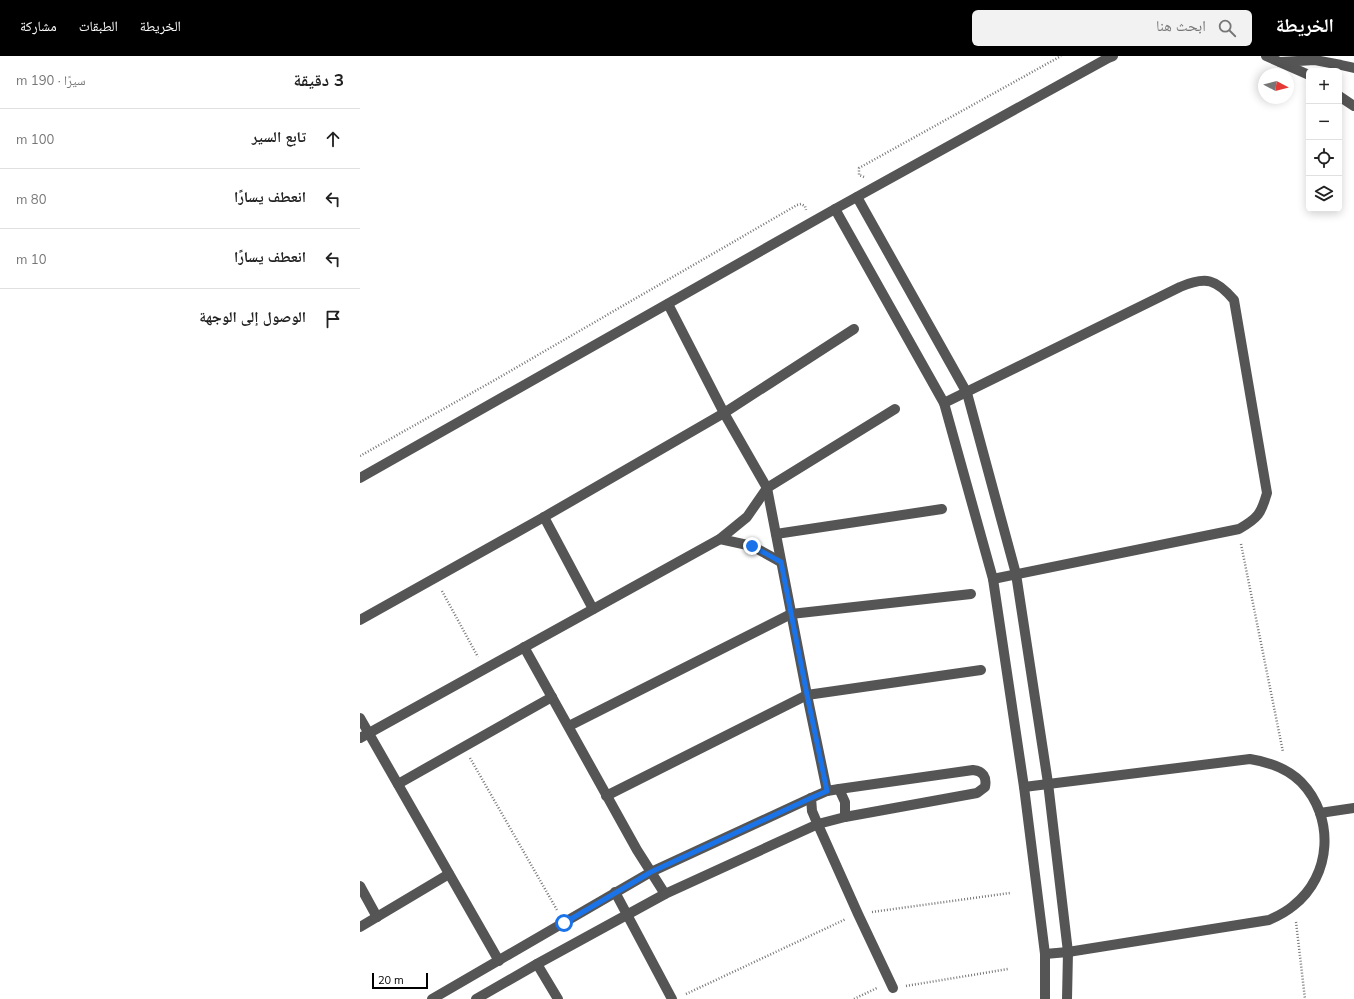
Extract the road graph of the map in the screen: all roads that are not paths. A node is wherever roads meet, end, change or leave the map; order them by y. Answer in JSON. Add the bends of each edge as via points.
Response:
{"nodes":[{"id":1,"x":1113,"y":56,"type":"edge"},
{"id":2,"x":1266,"y":56,"type":"edge"},
{"id":3,"x":1280,"y":62,"type":"junction"},
{"id":4,"x":1354,"y":68,"type":"edge"},
{"id":5,"x":1306,"y":74,"type":"edge"},
{"id":6,"x":1342,"y":98,"type":"edge"},
{"id":7,"x":1354,"y":106,"type":"edge"},
{"id":8,"x":857,"y":197,"type":"junction"},
{"id":9,"x":835,"y":209,"type":"junction"},
{"id":10,"x":668,"y":304,"type":"junction"},
{"id":11,"x":854,"y":329,"type":"dead end"},
{"id":12,"x":967,"y":393,"type":"junction"},
{"id":13,"x":944,"y":403,"type":"junction"},
{"id":14,"x":895,"y":409,"type":"dead end"},
{"id":15,"x":724,"y":413,"type":"junction"},
{"id":16,"x":360,"y":478,"type":"edge"},
{"id":17,"x":767,"y":488,"type":"junction"},
{"id":18,"x":942,"y":509,"type":"dead end"},
{"id":19,"x":544,"y":517,"type":"junction"},
{"id":20,"x":776,"y":534,"type":"junction"},
{"id":21,"x":720,"y":539,"type":"junction"},
{"id":22,"x":781,"y":562,"type":"junction"},
{"id":23,"x":1016,"y":574,"type":"junction"},
{"id":24,"x":993,"y":579,"type":"junction"},
{"id":25,"x":971,"y":594,"type":"dead end"},
{"id":26,"x":593,"y":609,"type":"junction"},
{"id":27,"x":792,"y":614,"type":"junction"},
{"id":28,"x":360,"y":620,"type":"edge"},
{"id":29,"x":524,"y":647,"type":"junction"},
{"id":30,"x":981,"y":670,"type":"dead end"},
{"id":31,"x":807,"y":695,"type":"junction"},
{"id":32,"x":552,"y":697,"type":"junction"},
{"id":33,"x":360,"y":718,"type":"edge"},
{"id":34,"x":569,"y":726,"type":"junction"},
{"id":35,"x":364,"y":736,"type":"edge"},
{"id":36,"x":1048,"y":783,"type":"junction"},
{"id":37,"x":398,"y":784,"type":"junction"},
{"id":38,"x":1024,"y":787,"type":"junction"},
{"id":39,"x":839,"y":789,"type":"junction"},
{"id":40,"x":827,"y":791,"type":"junction"},
{"id":41,"x":606,"y":796,"type":"junction"},
{"id":42,"x":811,"y":798,"type":"junction"},
{"id":43,"x":1354,"y":808,"type":"edge"},
{"id":44,"x":1320,"y":813,"type":"junction"},
{"id":45,"x":845,"y":817,"type":"junction"},
{"id":46,"x":818,"y":824,"type":"junction"},
{"id":47,"x":651,"y":872,"type":"junction"},
{"id":48,"x":449,"y":874,"type":"junction"},
{"id":49,"x":360,"y":886,"type":"edge"},
{"id":50,"x":615,"y":892,"type":"junction"},
{"id":51,"x":665,"y":894,"type":"junction"},
{"id":52,"x":628,"y":915,"type":"junction"},
{"id":53,"x":377,"y":917,"type":"junction"},
{"id":54,"x":360,"y":927,"type":"edge"},
{"id":55,"x":1068,"y":952,"type":"junction"},
{"id":56,"x":1046,"y":954,"type":"junction"},
{"id":57,"x":499,"y":961,"type":"junction"},
{"id":58,"x":537,"y":964,"type":"junction"},
{"id":59,"x":892,"y":985,"type":"road end"},
{"id":60,"x":432,"y":999,"type":"edge"},
{"id":61,"x":476,"y":999,"type":"edge"},
{"id":62,"x":558,"y":999,"type":"edge"},
{"id":63,"x":672,"y":999,"type":"edge"},
{"id":64,"x":1045,"y":999,"type":"edge"},
{"id":65,"x":1067,"y":999,"type":"edge"}],
"edges":[{"from":1,"to":8,"type":"street"},
{"from":2,"to":3,"type":"street"},
{"from":3,"to":4,"type":"street","via":[[1315,60]]},
{"from":3,"to":5,"type":"street"},
{"from":6,"to":7,"type":"street"},
{"from":8,"to":9,"type":"street"},
{"from":8,"to":12,"type":"street"},
{"from":9,"to":10,"type":"street"},
{"from":9,"to":13,"type":"street"},
{"from":10,"to":15,"type":"street"},
{"from":10,"to":16,"type":"street"},
{"from":11,"to":15,"type":"street"},
{"from":12,"to":13,"type":"street"},
{"from":12,"to":23,"type":"street"},
{"from":12,"to":23,"type":"street","via":[[1195,281],[1210,281],[1224,288],[1234,300],[1268,493],[1263,509],[1253,521],[1238,529]]},
{"from":13,"to":24,"type":"street"},
{"from":14,"to":17,"type":"street"},
{"from":15,"to":17,"type":"street"},
{"from":15,"to":19,"type":"street"},
{"from":17,"to":20,"type":"street"},
{"from":17,"to":21,"type":"street","via":[[747,517]]},
{"from":18,"to":20,"type":"street"},
{"from":19,"to":26,"type":"street"},
{"from":19,"to":28,"type":"street"},
{"from":20,"to":22,"type":"street"},
{"from":21,"to":22,"type":"street","via":[[752,546]]},
{"from":21,"to":26,"type":"street"},
{"from":22,"to":27,"type":"street"},
{"from":23,"to":24,"type":"street"},
{"from":23,"to":36,"type":"street"},
{"from":24,"to":38,"type":"street"},
{"from":25,"to":27,"type":"street"},
{"from":26,"to":29,"type":"street"},
{"from":27,"to":31,"type":"street"},
{"from":27,"to":34,"type":"street"},
{"from":29,"to":32,"type":"street"},
{"from":29,"to":35,"type":"street"},
{"from":30,"to":31,"type":"street"},
{"from":31,"to":40,"type":"street"},
{"from":31,"to":41,"type":"street"},
{"from":32,"to":34,"type":"street"},
{"from":32,"to":37,"type":"street"},
{"from":33,"to":35,"type":"street"},
{"from":34,"to":41,"type":"street"},
{"from":35,"to":37,"type":"street"},
{"from":36,"to":38,"type":"street"},
{"from":36,"to":44,"type":"street","via":[[1250,758],[1269,763],[1301,782],[1312,796]]},
{"from":36,"to":55,"type":"street"},
{"from":37,"to":48,"type":"street"},
{"from":38,"to":56,"type":"street"},
{"from":39,"to":40,"type":"street"},
{"from":39,"to":45,"type":"street","via":[[845,802]]},
{"from":39,"to":45,"type":"street","via":[[973,770],[985,777],[985,787],[977,792]]},
{"from":40,"to":42,"type":"street"},
{"from":41,"to":47,"type":"street"},
{"from":42,"to":46,"type":"street","via":[[812,811]]},
{"from":42,"to":47,"type":"street"},
{"from":43,"to":44,"type":"street"},
{"from":44,"to":55,"type":"street","via":[[1325,830],[1325,847],[1316,880],[1306,894],[1282,914],[1269,920]]},
{"from":45,"to":46,"type":"street"},
{"from":46,"to":51,"type":"street"},
{"from":46,"to":59,"type":"street"},
{"from":47,"to":50,"type":"street"},
{"from":47,"to":51,"type":"street"},
{"from":48,"to":53,"type":"street"},
{"from":48,"to":57,"type":"street"},
{"from":49,"to":53,"type":"street"},
{"from":50,"to":52,"type":"street"},
{"from":50,"to":57,"type":"street"},
{"from":51,"to":52,"type":"street"},
{"from":52,"to":58,"type":"street"},
{"from":52,"to":63,"type":"street"},
{"from":53,"to":54,"type":"street"},
{"from":55,"to":56,"type":"street"},
{"from":55,"to":65,"type":"street"},
{"from":56,"to":64,"type":"street"},
{"from":57,"to":60,"type":"street"},
{"from":58,"to":61,"type":"street"},
{"from":58,"to":62,"type":"street"}]}
